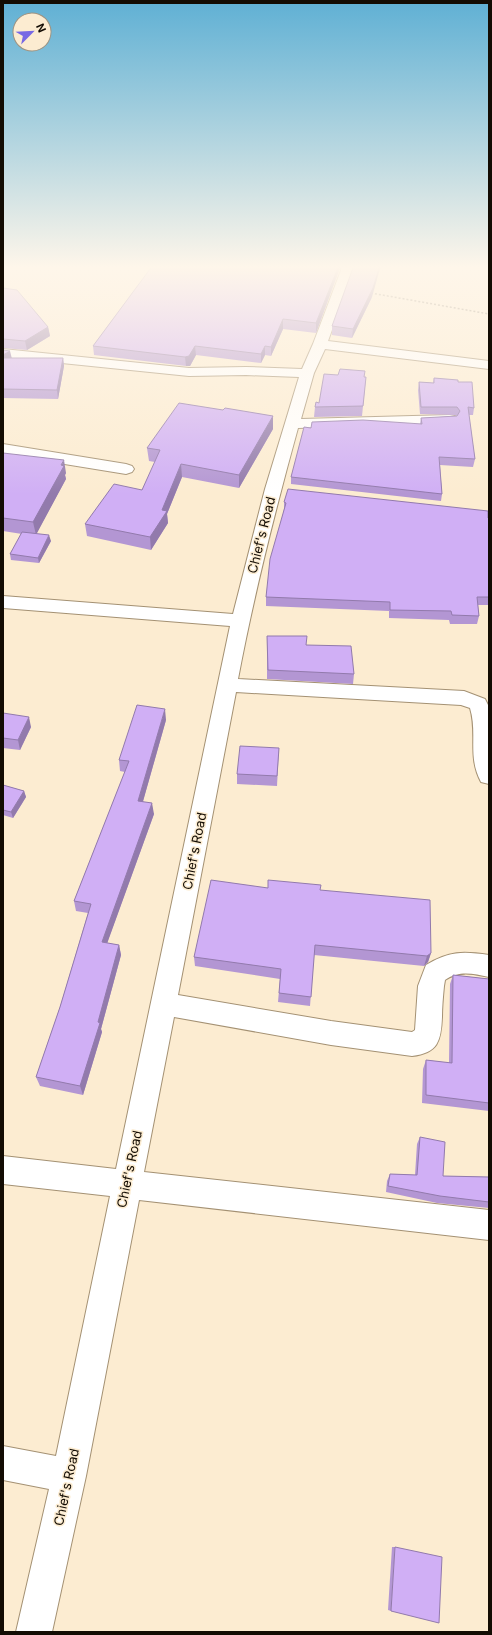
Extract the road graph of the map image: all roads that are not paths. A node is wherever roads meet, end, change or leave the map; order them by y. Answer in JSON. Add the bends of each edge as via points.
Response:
{"nodes":[{"id":1,"x":320,"y":344,"type":"joint"},
{"id":2,"x":3,"y":353,"type":"edge"},
{"id":3,"x":489,"y":365,"type":"edge"},
{"id":4,"x":307,"y":373,"type":"junction"},
{"id":5,"x":450,"y":419,"type":"edge"},
{"id":6,"x":293,"y":424,"type":"junction"},
{"id":7,"x":3,"y":449,"type":"edge"},
{"id":8,"x":126,"y":469,"type":"dead end"},
{"id":9,"x":3,"y":602,"type":"edge"},
{"id":10,"x":240,"y":621,"type":"junction"},
{"id":11,"x":226,"y":685,"type":"junction"},
{"id":12,"x":489,"y":776,"type":"edge"},
{"id":13,"x":489,"y":966,"type":"edge"},
{"id":14,"x":164,"y":1004,"type":"junction"},
{"id":15,"x":3,"y":1170,"type":"edge"},
{"id":16,"x":126,"y":1184,"type":"junction"},
{"id":17,"x":489,"y":1225,"type":"edge"},
{"id":18,"x":3,"y":1463,"type":"edge"},
{"id":19,"x":68,"y":1476,"type":"junction"},
{"id":20,"x":34,"y":1632,"type":"edge"}],
"edges":[{"from":1,"to":3,"type":"street"},
{"from":1,"to":4,"type":"street","name":"Chief's Road"},
{"from":2,"to":4,"type":"street","via":[[189,372]]},
{"from":4,"to":6,"type":"street","name":"Chief's Road"},
{"from":5,"to":6,"type":"street"},
{"from":6,"to":10,"type":"street","name":"Chief's Road","via":[[280,490]]},
{"from":7,"to":8,"type":"street"},
{"from":9,"to":10,"type":"street"},
{"from":10,"to":11,"type":"street","name":"Chief's Road"},
{"from":11,"to":12,"type":"street","via":[[464,698],[478,704],[483,718],[484,762]]},
{"from":11,"to":14,"type":"street","name":"Chief's Road"},
{"from":13,"to":14,"type":"street","via":[[454,962],[435,973],[431,986],[428,1036],[420,1043],[412,1044],[331,1033]]},
{"from":14,"to":16,"type":"street","name":"Chief's Road"},
{"from":15,"to":16,"type":"street"},
{"from":16,"to":17,"type":"street"},
{"from":16,"to":19,"type":"street","name":"Chief's Road"},
{"from":18,"to":19,"type":"street"},
{"from":19,"to":20,"type":"street","name":"Chief's Road"}]}
